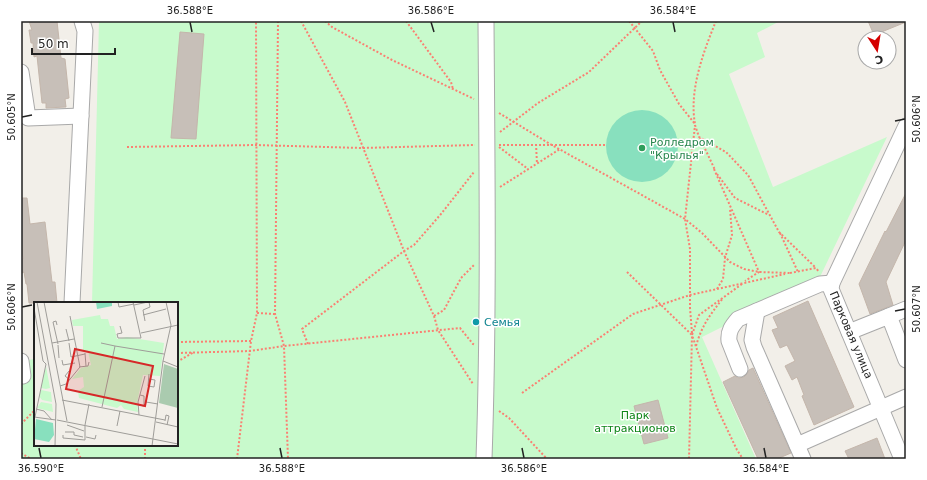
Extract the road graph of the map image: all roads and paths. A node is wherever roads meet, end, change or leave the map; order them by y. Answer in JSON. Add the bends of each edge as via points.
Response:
{"nodes":[{"id":1,"x":82,"y":21,"type":"edge"},
{"id":2,"x":256,"y":21,"type":"edge"},
{"id":3,"x":278,"y":21,"type":"edge"},
{"id":4,"x":301,"y":21,"type":"edge"},
{"id":5,"x":325,"y":21,"type":"edge"},
{"id":6,"x":406,"y":21,"type":"edge"},
{"id":7,"x":486,"y":21,"type":"edge"},
{"id":8,"x":630,"y":21,"type":"edge"},
{"id":9,"x":642,"y":21,"type":"edge"},
{"id":10,"x":716,"y":21,"type":"edge"},
{"id":11,"x":635,"y":28,"type":"junction"},
{"id":12,"x":21,"y":72,"type":"edge"},
{"id":13,"x":454,"y":90,"type":"junction"},
{"id":14,"x":486,"y":105,"type":"junction"},
{"id":15,"x":81,"y":116,"type":"junction"},
{"id":16,"x":513,"y":122,"type":"junction"},
{"id":17,"x":695,"y":124,"type":"junction"},
{"id":18,"x":906,"y":126,"type":"edge"},
{"id":19,"x":699,"y":137,"type":"junction"},
{"id":20,"x":488,"y":143,"type":"junction"},
{"id":21,"x":536,"y":144,"type":"junction"},
{"id":22,"x":550,"y":144,"type":"junction"},
{"id":23,"x":256,"y":145,"type":"junction"},
{"id":24,"x":606,"y":145,"type":"dead end"},
{"id":25,"x":276,"y":146,"type":"junction"},
{"id":26,"x":127,"y":147,"type":"dead end"},
{"id":27,"x":362,"y":148,"type":"junction"},
{"id":28,"x":560,"y":149,"type":"junction"},
{"id":29,"x":537,"y":164,"type":"junction"},
{"id":30,"x":528,"y":169,"type":"junction"},
{"id":31,"x":714,"y":169,"type":"junction"},
{"id":32,"x":475,"y":171,"type":"dead end"},
{"id":33,"x":487,"y":195,"type":"junction"},
{"id":34,"x":729,"y":205,"type":"junction"},
{"id":35,"x":769,"y":215,"type":"junction"},
{"id":36,"x":685,"y":219,"type":"junction"},
{"id":37,"x":780,"y":232,"type":"junction"},
{"id":38,"x":404,"y":251,"type":"junction"},
{"id":39,"x":487,"y":251,"type":"junction"},
{"id":40,"x":726,"y":258,"type":"junction"},
{"id":41,"x":816,"y":268,"type":"junction"},
{"id":42,"x":627,"y":272,"type":"dead end"},
{"id":43,"x":759,"y":272,"type":"junction"},
{"id":44,"x":798,"y":272,"type":"junction"},
{"id":45,"x":790,"y":273,"type":"junction"},
{"id":46,"x":744,"y":282,"type":"junction"},
{"id":47,"x":826,"y":284,"type":"junction"},
{"id":48,"x":717,"y":289,"type":"junction"},
{"id":49,"x":690,"y":295,"type":"junction"},
{"id":50,"x":726,"y":296,"type":"junction"},
{"id":51,"x":72,"y":302,"type":"edge"},
{"id":52,"x":661,"y":304,"type":"junction"},
{"id":53,"x":906,"y":310,"type":"edge"},
{"id":54,"x":757,"y":311,"type":"junction"},
{"id":55,"x":256,"y":313,"type":"junction"},
{"id":56,"x":275,"y":314,"type":"junction"},
{"id":57,"x":434,"y":316,"type":"junction"},
{"id":58,"x":889,"y":316,"type":"junction"},
{"id":59,"x":438,"y":330,"type":"junction"},
{"id":60,"x":849,"y":332,"type":"junction"},
{"id":61,"x":692,"y":334,"type":"junction"},
{"id":62,"x":251,"y":341,"type":"junction"},
{"id":63,"x":178,"y":342,"type":"edge"},
{"id":64,"x":308,"y":344,"type":"junction"},
{"id":65,"x":284,"y":346,"type":"junction"},
{"id":66,"x":486,"y":346,"type":"junction"},
{"id":67,"x":696,"y":347,"type":"junction"},
{"id":68,"x":250,"y":351,"type":"junction"},
{"id":69,"x":195,"y":352,"type":"junction"},
{"id":70,"x":178,"y":353,"type":"edge"},
{"id":71,"x":906,"y":360,"type":"edge"},
{"id":72,"x":21,"y":361,"type":"edge"},
{"id":73,"x":178,"y":361,"type":"edge"},
{"id":74,"x":740,"y":369,"type":"dead end"},
{"id":75,"x":23,"y":376,"type":"dead end"},
{"id":76,"x":522,"y":393,"type":"dead end"},
{"id":77,"x":906,"y":397,"type":"edge"},
{"id":78,"x":486,"y":403,"type":"junction"},
{"id":79,"x":881,"y":407,"type":"junction"},
{"id":80,"x":34,"y":411,"type":"edge"},
{"id":81,"x":21,"y":424,"type":"edge"},
{"id":82,"x":797,"y":445,"type":"junction"},
{"id":83,"x":75,"y":446,"type":"edge"},
{"id":84,"x":145,"y":446,"type":"edge"},
{"id":85,"x":21,"y":453,"type":"edge"},
{"id":86,"x":31,"y":459,"type":"edge"},
{"id":87,"x":81,"y":459,"type":"edge"},
{"id":88,"x":145,"y":459,"type":"edge"},
{"id":89,"x":237,"y":459,"type":"edge"},
{"id":90,"x":288,"y":459,"type":"edge"},
{"id":91,"x":484,"y":459,"type":"edge"},
{"id":92,"x":547,"y":459,"type":"edge"},
{"id":93,"x":689,"y":459,"type":"edge"},
{"id":94,"x":743,"y":459,"type":"edge"},
{"id":95,"x":803,"y":459,"type":"edge"},
{"id":96,"x":902,"y":459,"type":"edge"}],
"edges":[{"from":1,"to":15,"type":"street","via":[[85,31]]},
{"from":2,"to":23,"type":"path"},
{"from":3,"to":25,"type":"path"},
{"from":4,"to":27,"type":"path","via":[[345,102]]},
{"from":5,"to":13,"type":"path","via":[[392,60]]},
{"from":6,"to":13,"type":"path","via":[[451,82]]},
{"from":7,"to":14,"type":"street"},
{"from":8,"to":11,"type":"path"},
{"from":9,"to":11,"type":"path"},
{"from":10,"to":17,"type":"path","via":[[696,81],[692,110]]},
{"from":11,"to":16,"type":"path","via":[[589,72]]},
{"from":11,"to":17,"type":"path","via":[[653,51],[660,70],[679,104]]},
{"from":12,"to":15,"type":"street","via":[[28,118]]},
{"from":13,"to":14,"type":"path"},
{"from":14,"to":16,"type":"path"},
{"from":14,"to":20,"type":"street"},
{"from":15,"to":51,"type":"street"},
{"from":16,"to":20,"type":"path"},
{"from":16,"to":22,"type":"path"},
{"from":17,"to":19,"type":"path"},
{"from":17,"to":36,"type":"path"},
{"from":18,"to":47,"type":"street","name":"Парковая улица"},
{"from":19,"to":31,"type":"path"},
{"from":19,"to":35,"type":"path","via":[[726,152],[748,175]]},
{"from":20,"to":27,"type":"path"},
{"from":20,"to":33,"type":"street"},
{"from":21,"to":22,"type":"path"},
{"from":21,"to":29,"type":"path"},
{"from":21,"to":30,"type":"path","via":[[497,145]]},
{"from":22,"to":24,"type":"path"},
{"from":22,"to":28,"type":"path"},
{"from":23,"to":25,"type":"path"},
{"from":23,"to":26,"type":"path"},
{"from":23,"to":55,"type":"path"},
{"from":25,"to":27,"type":"path"},
{"from":25,"to":56,"type":"path"},
{"from":27,"to":38,"type":"path"},
{"from":28,"to":29,"type":"path"},
{"from":28,"to":36,"type":"path"},
{"from":29,"to":30,"type":"path"},
{"from":30,"to":33,"type":"path"},
{"from":31,"to":34,"type":"path"},
{"from":31,"to":35,"type":"path","via":[[735,198]]},
{"from":32,"to":38,"type":"path","via":[[414,245]]},
{"from":33,"to":39,"type":"street"},
{"from":34,"to":40,"type":"path","via":[[732,235]]},
{"from":34,"to":43,"type":"path"},
{"from":35,"to":37,"type":"path"},
{"from":36,"to":40,"type":"path"},
{"from":36,"to":49,"type":"path","via":[[690,249]]},
{"from":37,"to":41,"type":"path"},
{"from":37,"to":44,"type":"path"},
{"from":38,"to":57,"type":"path"},
{"from":38,"to":64,"type":"path","via":[[302,329]]},
{"from":39,"to":57,"type":"path","via":[[461,278],[444,310]]},
{"from":39,"to":66,"type":"street"},
{"from":40,"to":43,"type":"path","via":[[744,269]]},
{"from":40,"to":48,"type":"path","via":[[723,279]]},
{"from":41,"to":44,"type":"path"},
{"from":41,"to":47,"type":"path","via":[[824,277]]},
{"from":42,"to":52,"type":"path"},
{"from":43,"to":45,"type":"path"},
{"from":43,"to":46,"type":"path"},
{"from":44,"to":45,"type":"path"},
{"from":45,"to":46,"type":"path"},
{"from":46,"to":48,"type":"path"},
{"from":46,"to":50,"type":"path"},
{"from":47,"to":54,"type":"street"},
{"from":47,"to":60,"type":"street","name":"Парковая улица"},
{"from":48,"to":49,"type":"path"},
{"from":49,"to":52,"type":"path"},
{"from":49,"to":61,"type":"path"},
{"from":50,"to":61,"type":"path","via":[[699,315]]},
{"from":50,"to":67,"type":"path","via":[[706,320]]},
{"from":52,"to":61,"type":"path"},
{"from":52,"to":76,"type":"path","via":[[633,314]]},
{"from":53,"to":58,"type":"street"},
{"from":54,"to":74,"type":"street","via":[[738,319],[730,328],[729,341]]},
{"from":54,"to":82,"type":"street","via":[[752,340],[754,347]]},
{"from":55,"to":56,"type":"path"},
{"from":55,"to":62,"type":"path"},
{"from":56,"to":65,"type":"path"},
{"from":57,"to":59,"type":"path"},
{"from":58,"to":60,"type":"street"},
{"from":58,"to":71,"type":"street"},
{"from":59,"to":64,"type":"path"},
{"from":59,"to":66,"type":"path","via":[[460,328],[472,344]]},
{"from":59,"to":78,"type":"path"},
{"from":60,"to":79,"type":"street","name":"Парковая улица"},
{"from":61,"to":67,"type":"path"},
{"from":61,"to":93,"type":"path"},
{"from":62,"to":63,"type":"path"},
{"from":62,"to":68,"type":"path"},
{"from":64,"to":65,"type":"path"},
{"from":65,"to":68,"type":"path"},
{"from":65,"to":90,"type":"path"},
{"from":66,"to":78,"type":"street"},
{"from":67,"to":94,"type":"path","via":[[717,408]]},
{"from":68,"to":69,"type":"path"},
{"from":68,"to":89,"type":"path"},
{"from":69,"to":70,"type":"path"},
{"from":69,"to":73,"type":"path"},
{"from":72,"to":75,"type":"street"},
{"from":77,"to":79,"type":"street"},
{"from":78,"to":91,"type":"street"},
{"from":78,"to":92,"type":"path","via":[[510,418]]},
{"from":79,"to":82,"type":"street"},
{"from":79,"to":96,"type":"street","name":"Парковая улица"},
{"from":80,"to":81,"type":"path"},
{"from":82,"to":95,"type":"street"},
{"from":83,"to":87,"type":"path"},
{"from":84,"to":88,"type":"path"},
{"from":85,"to":86,"type":"path"}]}
